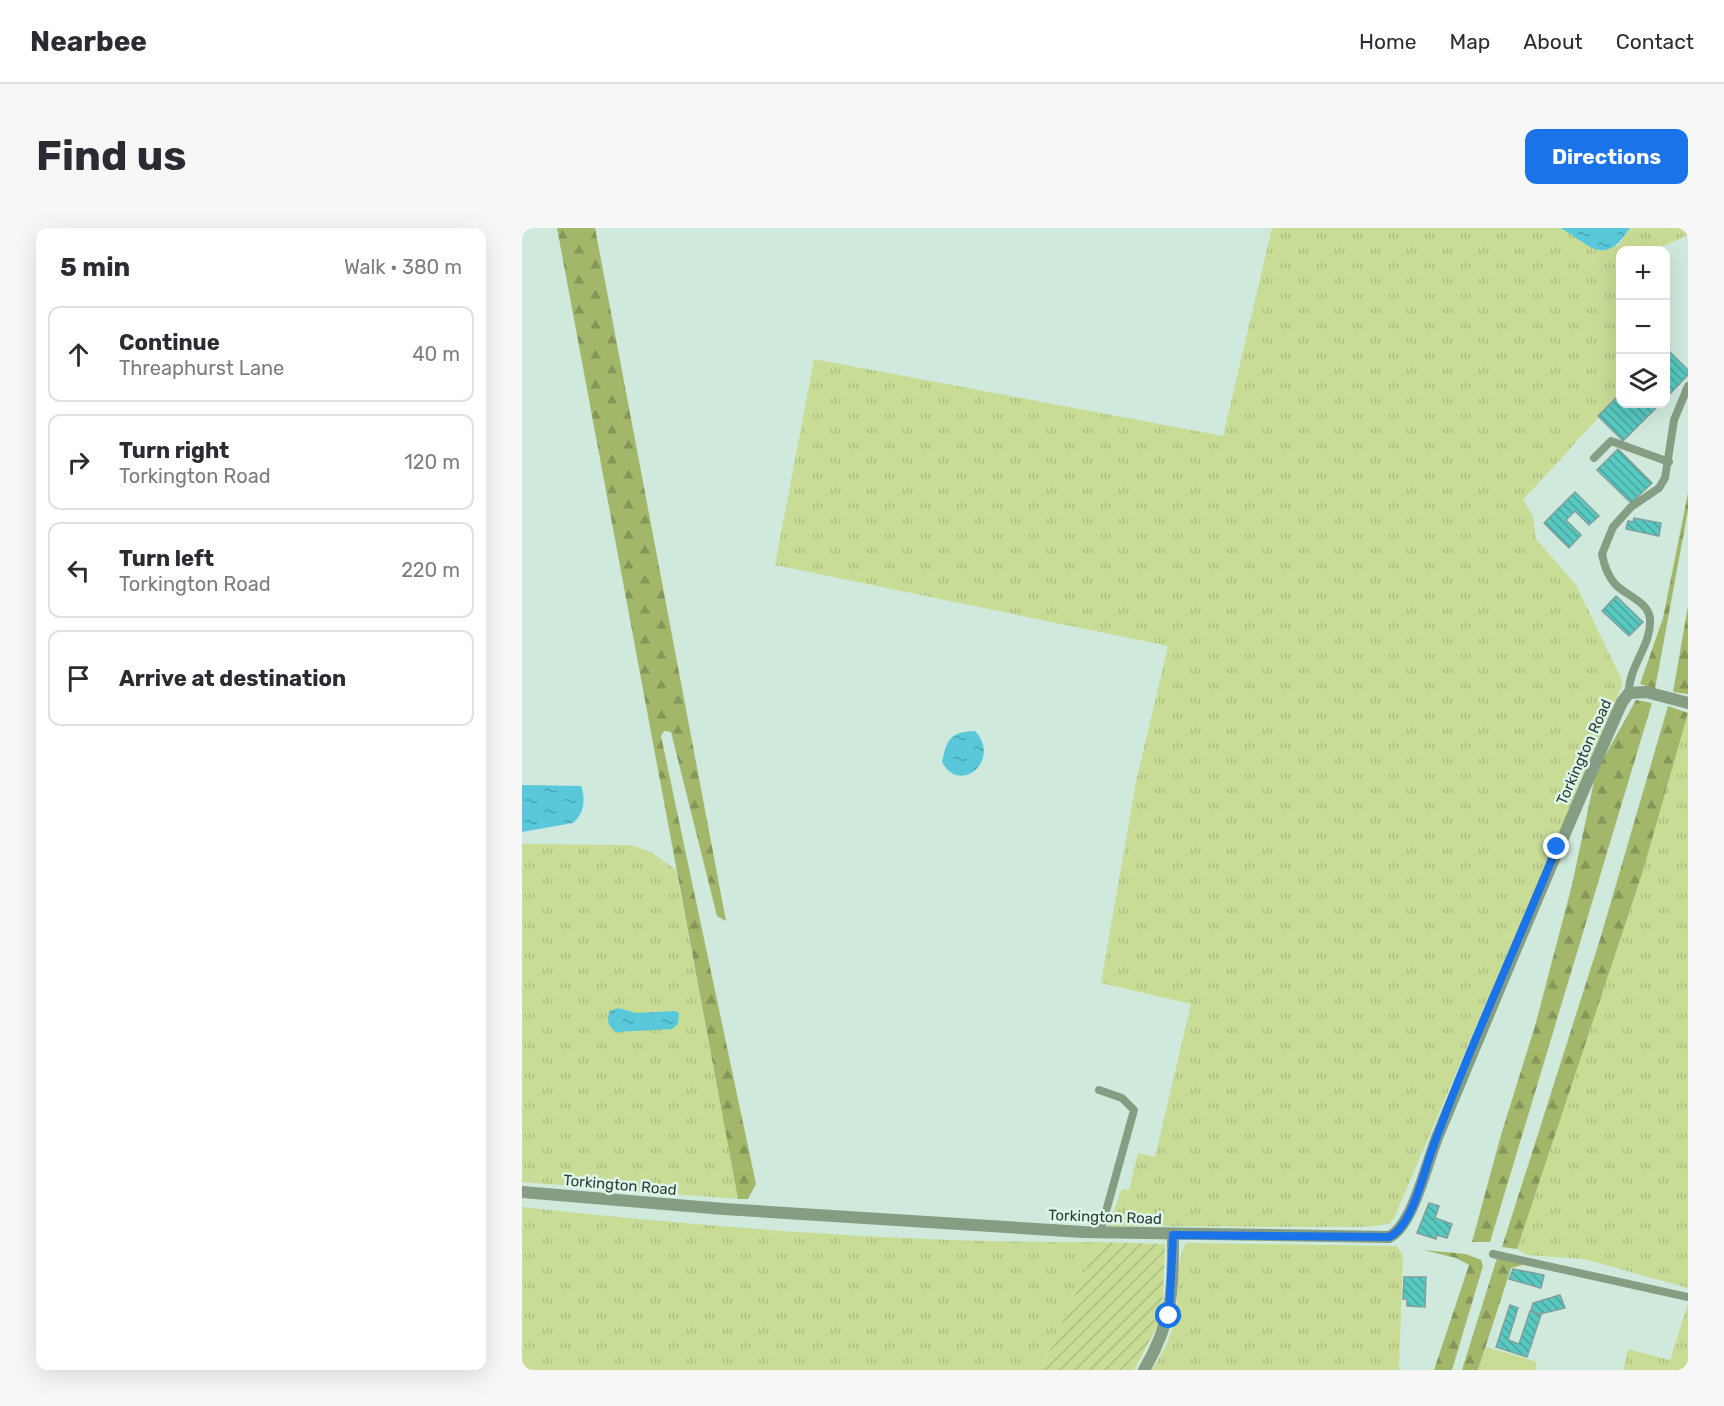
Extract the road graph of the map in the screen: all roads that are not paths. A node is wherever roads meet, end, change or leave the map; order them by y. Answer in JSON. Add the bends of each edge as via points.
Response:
{"nodes":[{"id":1,"x":1688,"y":386,"type":"edge"},
{"id":2,"x":1594,"y":458,"type":"dead end"},
{"id":3,"x":1669,"y":462,"type":"junction"},
{"id":4,"x":1629,"y":693,"type":"junction"},
{"id":5,"x":1688,"y":703,"type":"edge"},
{"id":6,"x":1099,"y":1090,"type":"dead end"},
{"id":7,"x":522,"y":1192,"type":"edge"},
{"id":8,"x":1100,"y":1233,"type":"junction"},
{"id":9,"x":1173,"y":1235,"type":"junction"},
{"id":10,"x":1493,"y":1254,"type":"dead end"},
{"id":11,"x":1688,"y":1297,"type":"edge"},
{"id":12,"x":1144,"y":1370,"type":"edge"}],
"edges":[{"from":1,"to":3,"type":"lane","via":[[1674,420]]},
{"from":2,"to":3,"type":"lane","via":[[1611,441]]},
{"from":3,"to":4,"type":"lane","via":[[1659,488],[1621,518],[1602,554],[1615,583],[1645,607],[1651,620],[1629,678]]},
{"from":4,"to":5,"type":"street","name":"Torkington Road","via":[[1646,692]]},
{"from":4,"to":9,"type":"street","name":"Torkington Road","via":[[1557,847],[1398,1233],[1389,1237]]},
{"from":6,"to":8,"type":"lane","via":[[1122,1098],[1134,1110]]},
{"from":7,"to":8,"type":"street","name":"Torkington Road","via":[[733,1210]]},
{"from":8,"to":9,"type":"street","name":"Torkington Road"},
{"from":9,"to":12,"type":"street","via":[[1169,1316]]},
{"from":10,"to":11,"type":"lane"}]}
